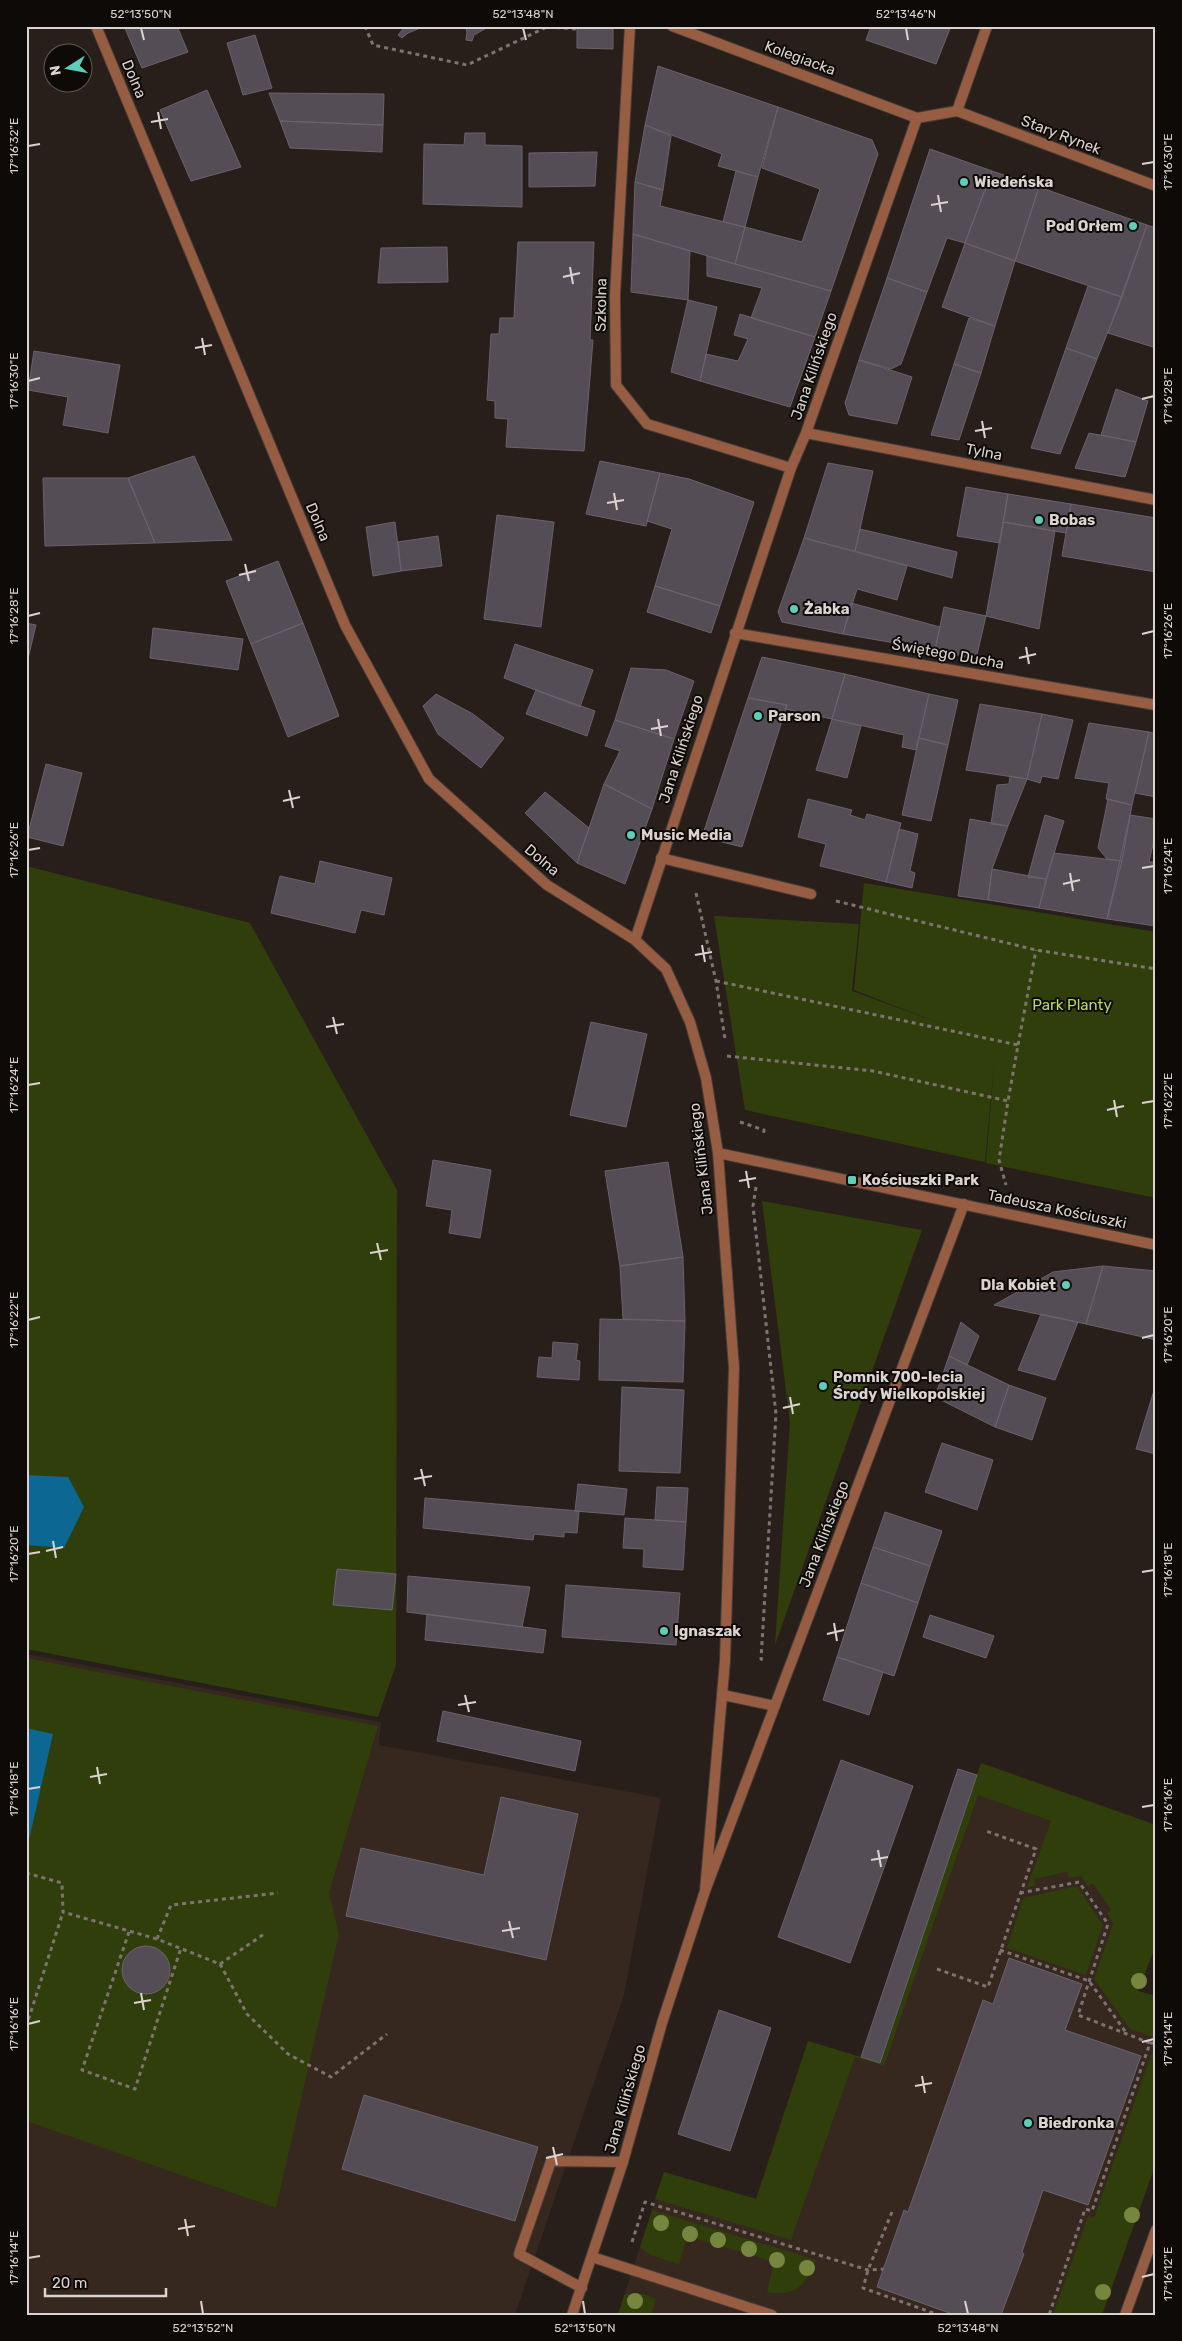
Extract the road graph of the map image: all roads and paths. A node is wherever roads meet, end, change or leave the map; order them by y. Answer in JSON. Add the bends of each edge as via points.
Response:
{"nodes":[{"id":1,"x":96,"y":26,"type":"edge"},
{"id":2,"x":365,"y":26,"type":"edge"},
{"id":3,"x":630,"y":26,"type":"edge"},
{"id":4,"x":672,"y":26,"type":"edge"},
{"id":5,"x":987,"y":26,"type":"edge"},
{"id":6,"x":548,"y":27,"type":"edge"},
{"id":7,"x":577,"y":29,"type":"dead end"},
{"id":8,"x":957,"y":111,"type":"junction"},
{"id":9,"x":917,"y":118,"type":"junction"},
{"id":10,"x":1156,"y":186,"type":"edge"},
{"id":11,"x":806,"y":433,"type":"junction"},
{"id":12,"x":791,"y":468,"type":"junction"},
{"id":13,"x":1156,"y":500,"type":"edge"},
{"id":14,"x":735,"y":633,"type":"junction"},
{"id":15,"x":1156,"y":705,"type":"edge"},
{"id":16,"x":662,"y":858,"type":"junction"},
{"id":17,"x":811,"y":894,"type":"joint"},
{"id":18,"x":635,"y":940,"type":"junction"},
{"id":19,"x":1036,"y":950,"type":"junction"},
{"id":20,"x":1156,"y":969,"type":"edge"},
{"id":21,"x":716,"y":981,"type":"dead end"},
{"id":22,"x":1018,"y":1045,"type":"junction"},
{"id":23,"x":728,"y":1056,"type":"dead end"},
{"id":24,"x":1008,"y":1101,"type":"junction"},
{"id":25,"x":718,"y":1153,"type":"junction"},
{"id":26,"x":964,"y":1204,"type":"junction"},
{"id":27,"x":1014,"y":1215,"type":"junction"},
{"id":28,"x":1156,"y":1245,"type":"edge"},
{"id":29,"x":723,"y":1695,"type":"junction"},
{"id":30,"x":775,"y":1706,"type":"junction"},
{"id":31,"x":986,"y":1831,"type":"dead end"},
{"id":32,"x":26,"y":1873,"type":"edge"},
{"id":33,"x":705,"y":1891,"type":"junction"},
{"id":34,"x":278,"y":1893,"type":"dead end"},
{"id":35,"x":1020,"y":1893,"type":"junction"},
{"id":36,"x":64,"y":1912,"type":"junction"},
{"id":37,"x":129,"y":1932,"type":"junction"},
{"id":38,"x":264,"y":1934,"type":"dead end"},
{"id":39,"x":157,"y":1939,"type":"junction"},
{"id":40,"x":181,"y":1948,"type":"junction"},
{"id":41,"x":1000,"y":1950,"type":"junction"},
{"id":42,"x":220,"y":1964,"type":"junction"},
{"id":43,"x":937,"y":1969,"type":"dead end"},
{"id":44,"x":1089,"y":1981,"type":"junction"},
{"id":45,"x":26,"y":2027,"type":"edge"},
{"id":46,"x":387,"y":2034,"type":"dead end"},
{"id":47,"x":1128,"y":2034,"type":"junction"},
{"id":48,"x":1150,"y":2043,"type":"junction"},
{"id":49,"x":1156,"y":2043,"type":"edge"},
{"id":50,"x":623,"y":2162,"type":"junction"},
{"id":51,"x":892,"y":2212,"type":"dead end"},
{"id":52,"x":1156,"y":2230,"type":"edge"},
{"id":53,"x":592,"y":2257,"type":"junction"},
{"id":54,"x":624,"y":2268,"type":"junction"},
{"id":55,"x":883,"y":2269,"type":"dead end"},
{"id":56,"x":868,"y":2270,"type":"junction"},
{"id":57,"x":582,"y":2288,"type":"junction"},
{"id":58,"x":572,"y":2315,"type":"edge"},
{"id":59,"x":772,"y":2315,"type":"edge"},
{"id":60,"x":939,"y":2315,"type":"edge"},
{"id":61,"x":1048,"y":2315,"type":"edge"},
{"id":62,"x":1125,"y":2315,"type":"edge"}],
"edges":[{"from":1,"to":18,"type":"street","name":"Dolna","via":[[345,625],[429,779],[547,885]]},
{"from":2,"to":6,"type":"path","via":[[373,45],[467,65]]},
{"from":3,"to":12,"type":"street","name":"Szkolna","via":[[615,294],[616,385],[647,424]]},
{"from":4,"to":9,"type":"street","name":"Kolegiacka"},
{"from":5,"to":8,"type":"street"},
{"from":6,"to":7,"type":"path"},
{"from":8,"to":9,"type":"street"},
{"from":8,"to":10,"type":"street","name":"Stary Rynek"},
{"from":9,"to":11,"type":"street","name":"Jana Kilińskiego"},
{"from":11,"to":12,"type":"street","name":"Jana Kilińskiego"},
{"from":11,"to":13,"type":"street","name":"Tylna"},
{"from":12,"to":14,"type":"street","name":"Jana Kilińskiego"},
{"from":14,"to":15,"type":"street","name":"Świętego Ducha"},
{"from":14,"to":16,"type":"street","name":"Jana Kilińskiego"},
{"from":16,"to":17,"type":"street"},
{"from":16,"to":18,"type":"street","name":"Jana Kilińskiego"},
{"from":17,"to":19,"type":"path"},
{"from":18,"to":25,"type":"street","name":"Jana Kilińskiego","via":[[666,969],[690,1022],[706,1078]]},
{"from":19,"to":20,"type":"path"},
{"from":19,"to":22,"type":"path"},
{"from":21,"to":22,"type":"path"},
{"from":22,"to":24,"type":"path"},
{"from":23,"to":24,"type":"path","via":[[873,1071]]},
{"from":24,"to":27,"type":"path","via":[[999,1160]]},
{"from":25,"to":26,"type":"street","name":"Tadeusza Kościuszki"},
{"from":25,"to":29,"type":"street","name":"Jana Kilińskiego","via":[[734,1368]]},
{"from":26,"to":27,"type":"street","name":"Tadeusza Kościuszki"},
{"from":26,"to":30,"type":"street","name":"Jana Kilińskiego"},
{"from":27,"to":28,"type":"street","name":"Tadeusza Kościuszki"},
{"from":29,"to":30,"type":"street"},
{"from":29,"to":33,"type":"street","name":"Jana Kilińskiego"},
{"from":30,"to":33,"type":"street","name":"Jana Kilińskiego"},
{"from":31,"to":35,"type":"path","via":[[1036,1849]]},
{"from":32,"to":36,"type":"path","via":[[62,1883]]},
{"from":33,"to":50,"type":"street","name":"Jana Kilińskiego","via":[[662,2023]]},
{"from":34,"to":39,"type":"path","via":[[171,1905]]},
{"from":35,"to":41,"type":"path"},
{"from":35,"to":44,"type":"path","via":[[1079,1882],[1108,1924]]},
{"from":36,"to":37,"type":"path"},
{"from":36,"to":45,"type":"path"},
{"from":37,"to":39,"type":"path"},
{"from":37,"to":40,"type":"path","via":[[82,2070],[135,2089]]},
{"from":38,"to":42,"type":"path"},
{"from":39,"to":40,"type":"path"},
{"from":40,"to":42,"type":"path"},
{"from":41,"to":43,"type":"path","via":[[988,1987]]},
{"from":41,"to":44,"type":"path"},
{"from":42,"to":46,"type":"path","via":[[247,2014],[288,2054],[331,2077]]},
{"from":44,"to":47,"type":"path"},
{"from":44,"to":47,"type":"path","via":[[1078,2015]]},
{"from":47,"to":48,"type":"path"},
{"from":48,"to":49,"type":"path"},
{"from":48,"to":61,"type":"path","via":[[1092,2211],[1085,2209]]},
{"from":50,"to":53,"type":"street","name":"Jana Kilińskiego"},
{"from":50,"to":57,"type":"street","via":[[551,2161],[519,2254]]},
{"from":51,"to":56,"type":"path"},
{"from":52,"to":62,"type":"street"},
{"from":53,"to":54,"type":"street"},
{"from":53,"to":57,"type":"street","name":"Jana Kilińskiego"},
{"from":54,"to":56,"type":"path","via":[[645,2202]]},
{"from":54,"to":59,"type":"street"},
{"from":55,"to":56,"type":"path"},
{"from":56,"to":60,"type":"path","via":[[863,2288]]},
{"from":57,"to":58,"type":"street","name":"Jana Kilińskiego"}]}
